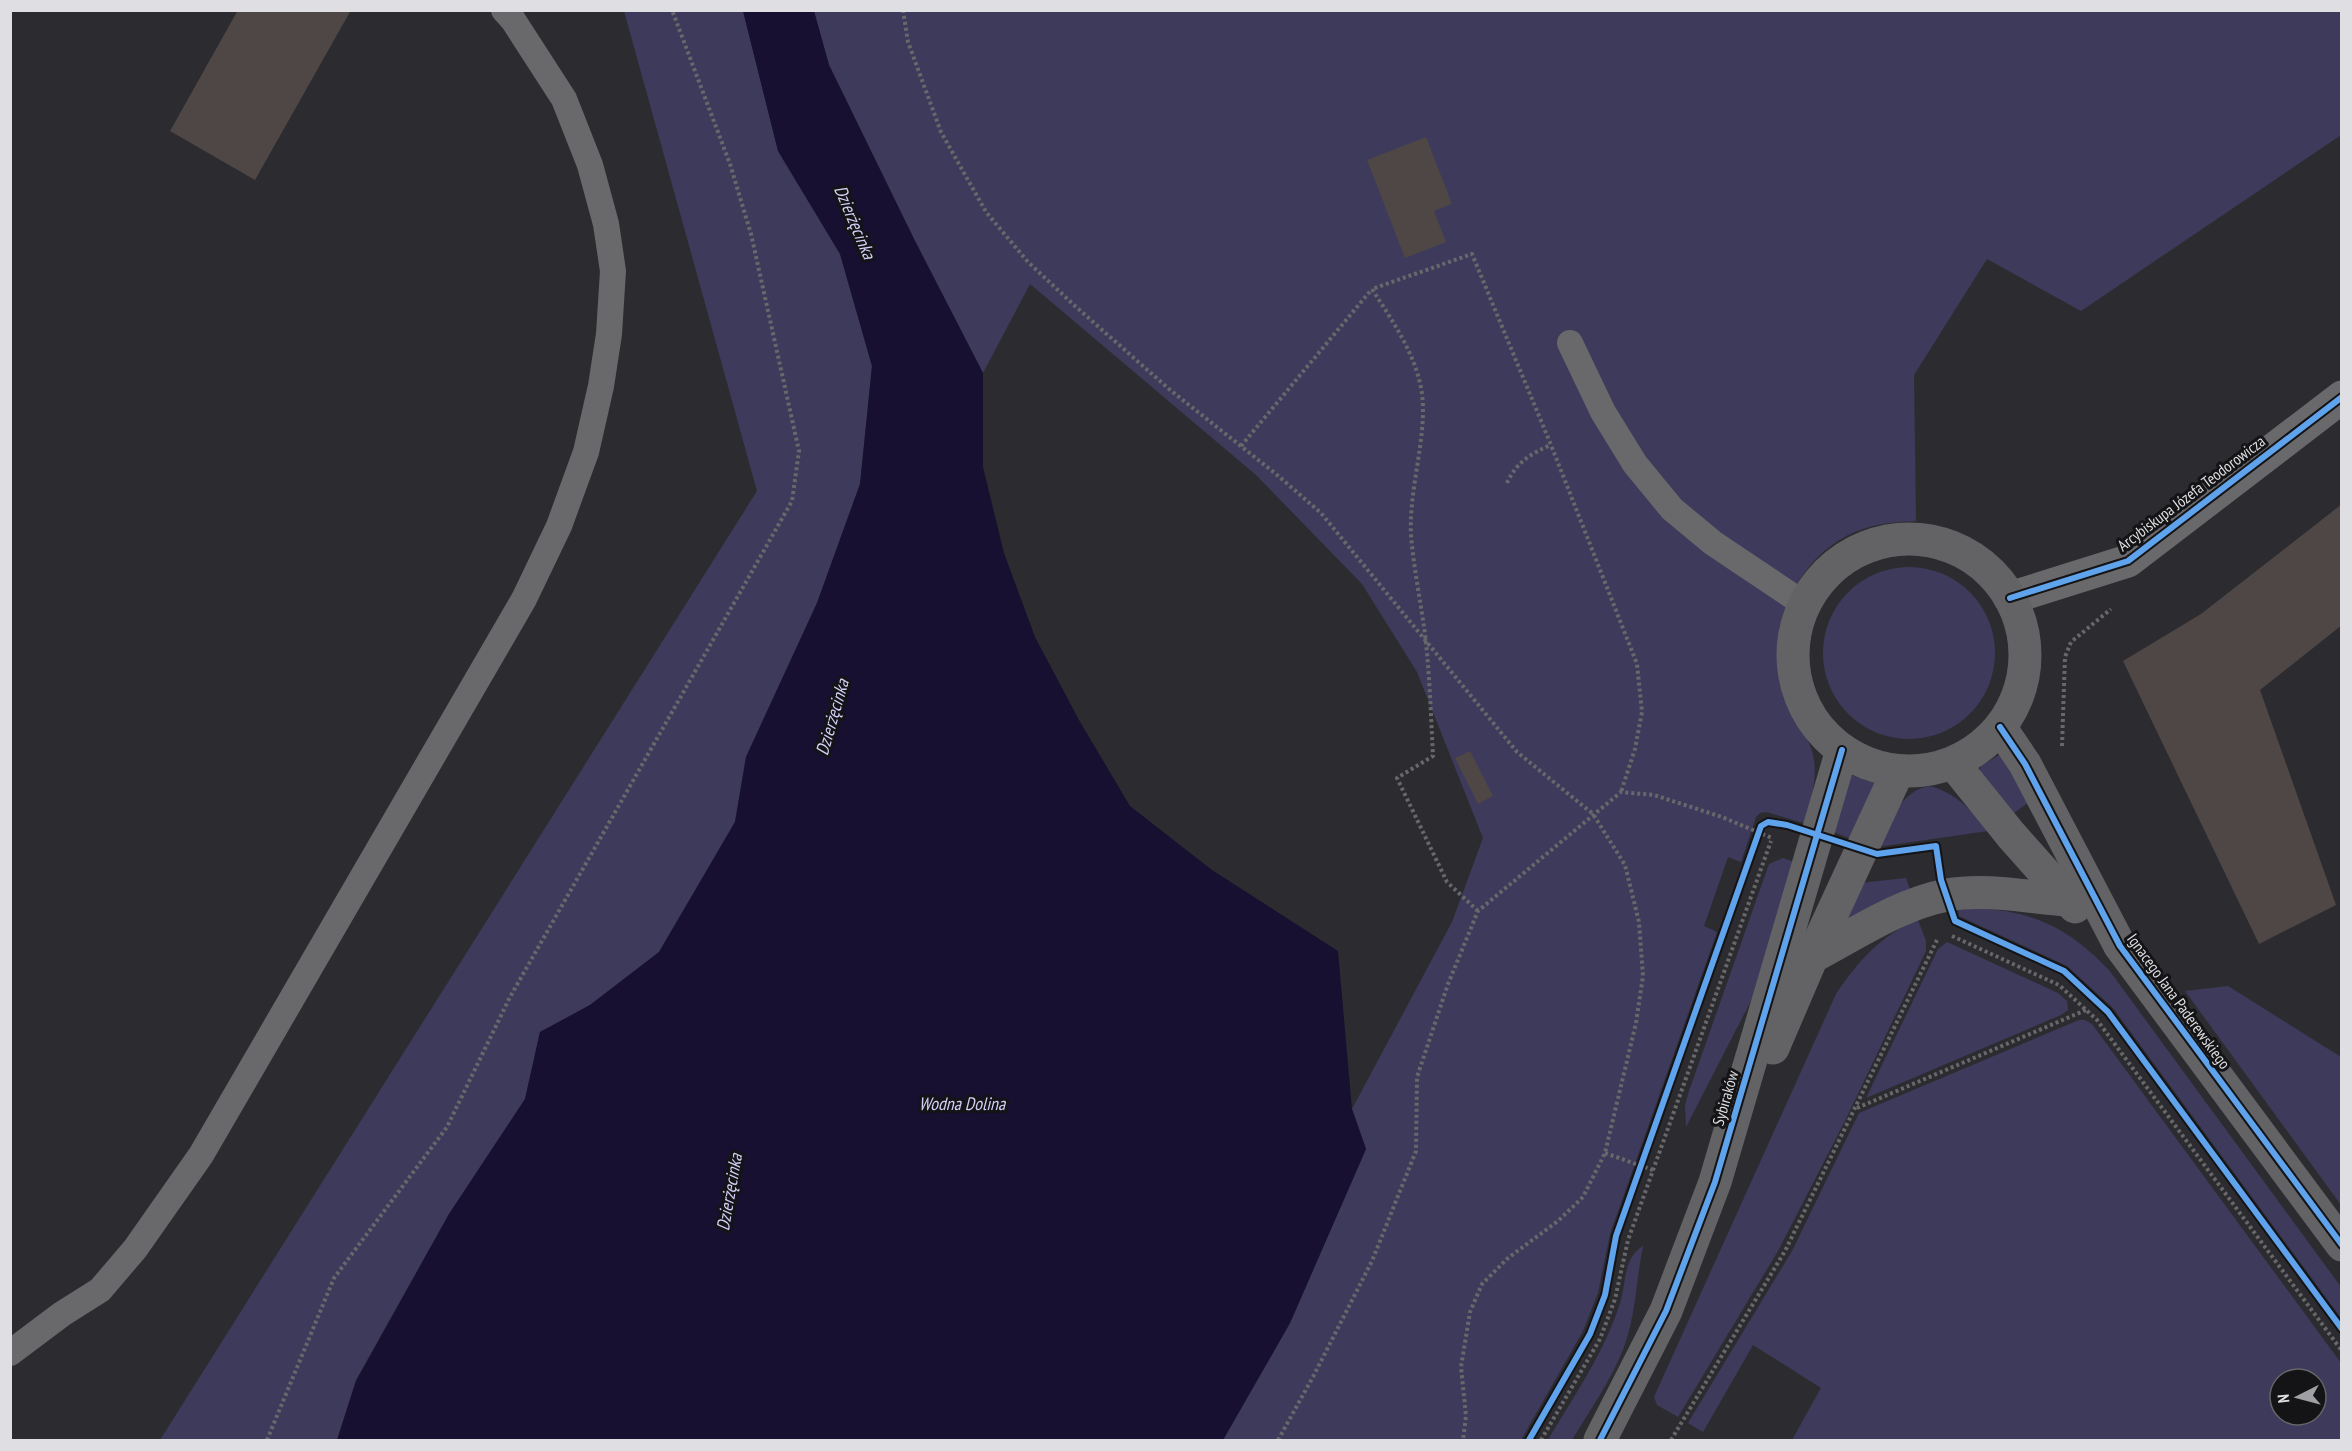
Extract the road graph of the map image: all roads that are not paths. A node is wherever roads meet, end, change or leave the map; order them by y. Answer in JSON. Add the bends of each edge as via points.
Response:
{"nodes":[{"id":1,"x":504,"y":10,"type":"edge"},
{"id":2,"x":1570,"y":343,"type":"dead end"},
{"id":3,"x":2342,"y":397,"type":"edge"},
{"id":4,"x":2010,"y":598,"type":"junction"},
{"id":5,"x":1804,"y":604,"type":"junction"},
{"id":6,"x":2000,"y":727,"type":"junction"},
{"id":7,"x":1842,"y":750,"type":"junction"},
{"id":8,"x":1953,"y":763,"type":"junction"},
{"id":9,"x":1898,"y":771,"type":"junction"},
{"id":10,"x":2067,"y":900,"type":"junction"},
{"id":11,"x":2120,"y":946,"type":"junction"},
{"id":12,"x":1812,"y":957,"type":"junction"},
{"id":13,"x":1715,"y":1182,"type":"junction"},
{"id":14,"x":2342,"y":1245,"type":"edge"},
{"id":15,"x":10,"y":1353,"type":"edge"},
{"id":16,"x":1600,"y":1440,"type":"edge"}],
"edges":[{"from":1,"to":15,"type":"lane","via":[[564,99],[590,165],[606,224],[613,271],[601,386],[582,463],[559,526],[524,598],[201,1155],[135,1249],[100,1290]]},
{"from":2,"to":5,"type":"lane","via":[[1603,412],[1635,464],[1672,509],[1713,543]]},
{"from":3,"to":4,"type":"street","name":"Arcybiskupa Józefa Teodorowicza","via":[[2128,561]]},
{"from":4,"to":5,"type":"street","via":[[1994,576],[1947,545],[1892,540],[1864,548],[1840,561],[1820,580]]},
{"from":4,"to":6,"type":"street","via":[[2025,650],[2014,704]]},
{"from":5,"to":7,"type":"street","via":[[1795,630],[1792,657],[1796,684],[1806,710]]},
{"from":6,"to":8,"type":"street","via":[[1979,748]]},
{"from":6,"to":11,"type":"street","name":"Ignacego Jana Paderewskiego","via":[[2025,764]]},
{"from":7,"to":9,"type":"street","via":[[1869,765]]},
{"from":7,"to":13,"type":"street","name":"Sybiraków"},
{"from":8,"to":9,"type":"street","via":[[1926,770]]},
{"from":8,"to":10,"type":"street"},
{"from":9,"to":12,"type":"street"},
{"from":10,"to":11,"type":"street"},
{"from":10,"to":12,"type":"street","via":[[1973,892],[1947,895],[1900,911]]},
{"from":11,"to":14,"type":"street","name":"Ignacego Jana Paderewskiego"},
{"from":12,"to":13,"type":"street"},
{"from":13,"to":16,"type":"street","name":"Sybiraków","via":[[1666,1311]]}]}
